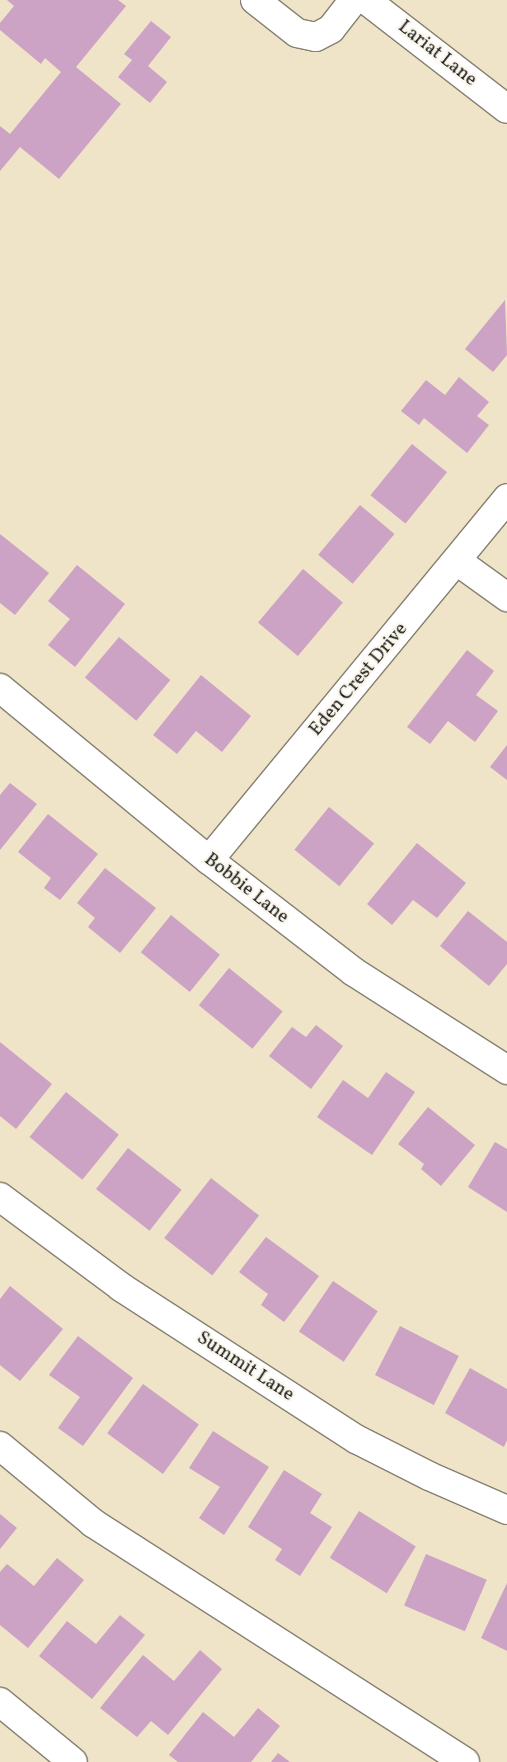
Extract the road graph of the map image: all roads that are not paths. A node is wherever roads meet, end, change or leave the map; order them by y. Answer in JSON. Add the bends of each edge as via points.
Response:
{"nodes":[{"id":1,"x":255,"y":0,"type":"edge"},
{"id":2,"x":354,"y":0,"type":"edge"},
{"id":3,"x":366,"y":0,"type":"edge"},
{"id":4,"x":507,"y":109,"type":"edge"},
{"id":5,"x":507,"y":498,"type":"edge"},
{"id":6,"x":457,"y":561,"type":"junction"},
{"id":7,"x":507,"y":597,"type":"edge"},
{"id":8,"x":0,"y":688,"type":"edge"},
{"id":9,"x":209,"y":860,"type":"junction"},
{"id":10,"x":507,"y":1070,"type":"edge"},
{"id":11,"x":0,"y":1196,"type":"edge"},
{"id":12,"x":0,"y":1446,"type":"edge"},
{"id":13,"x":507,"y":1510,"type":"edge"},
{"id":14,"x":0,"y":1702,"type":"edge"},
{"id":15,"x":73,"y":1762,"type":"edge"},
{"id":16,"x":465,"y":1762,"type":"edge"}],
"edges":[{"from":1,"to":2,"type":"street","via":[[297,32],[316,37],[331,29]]},
{"from":3,"to":4,"type":"street","name":"Lariat Lane"},
{"from":5,"to":6,"type":"street","name":"Eden Crest Drive"},
{"from":6,"to":7,"type":"street"},
{"from":6,"to":9,"type":"street","name":"Eden Crest Drive"},
{"from":8,"to":9,"type":"street","name":"Bobbie Lane"},
{"from":9,"to":10,"type":"street","name":"Bobbie Lane","via":[[354,972]]},
{"from":11,"to":13,"type":"street","name":"Summit Lane","via":[[121,1287],[356,1439]]},
{"from":12,"to":16,"type":"street","via":[[93,1523]]},
{"from":14,"to":15,"type":"street"}]}
